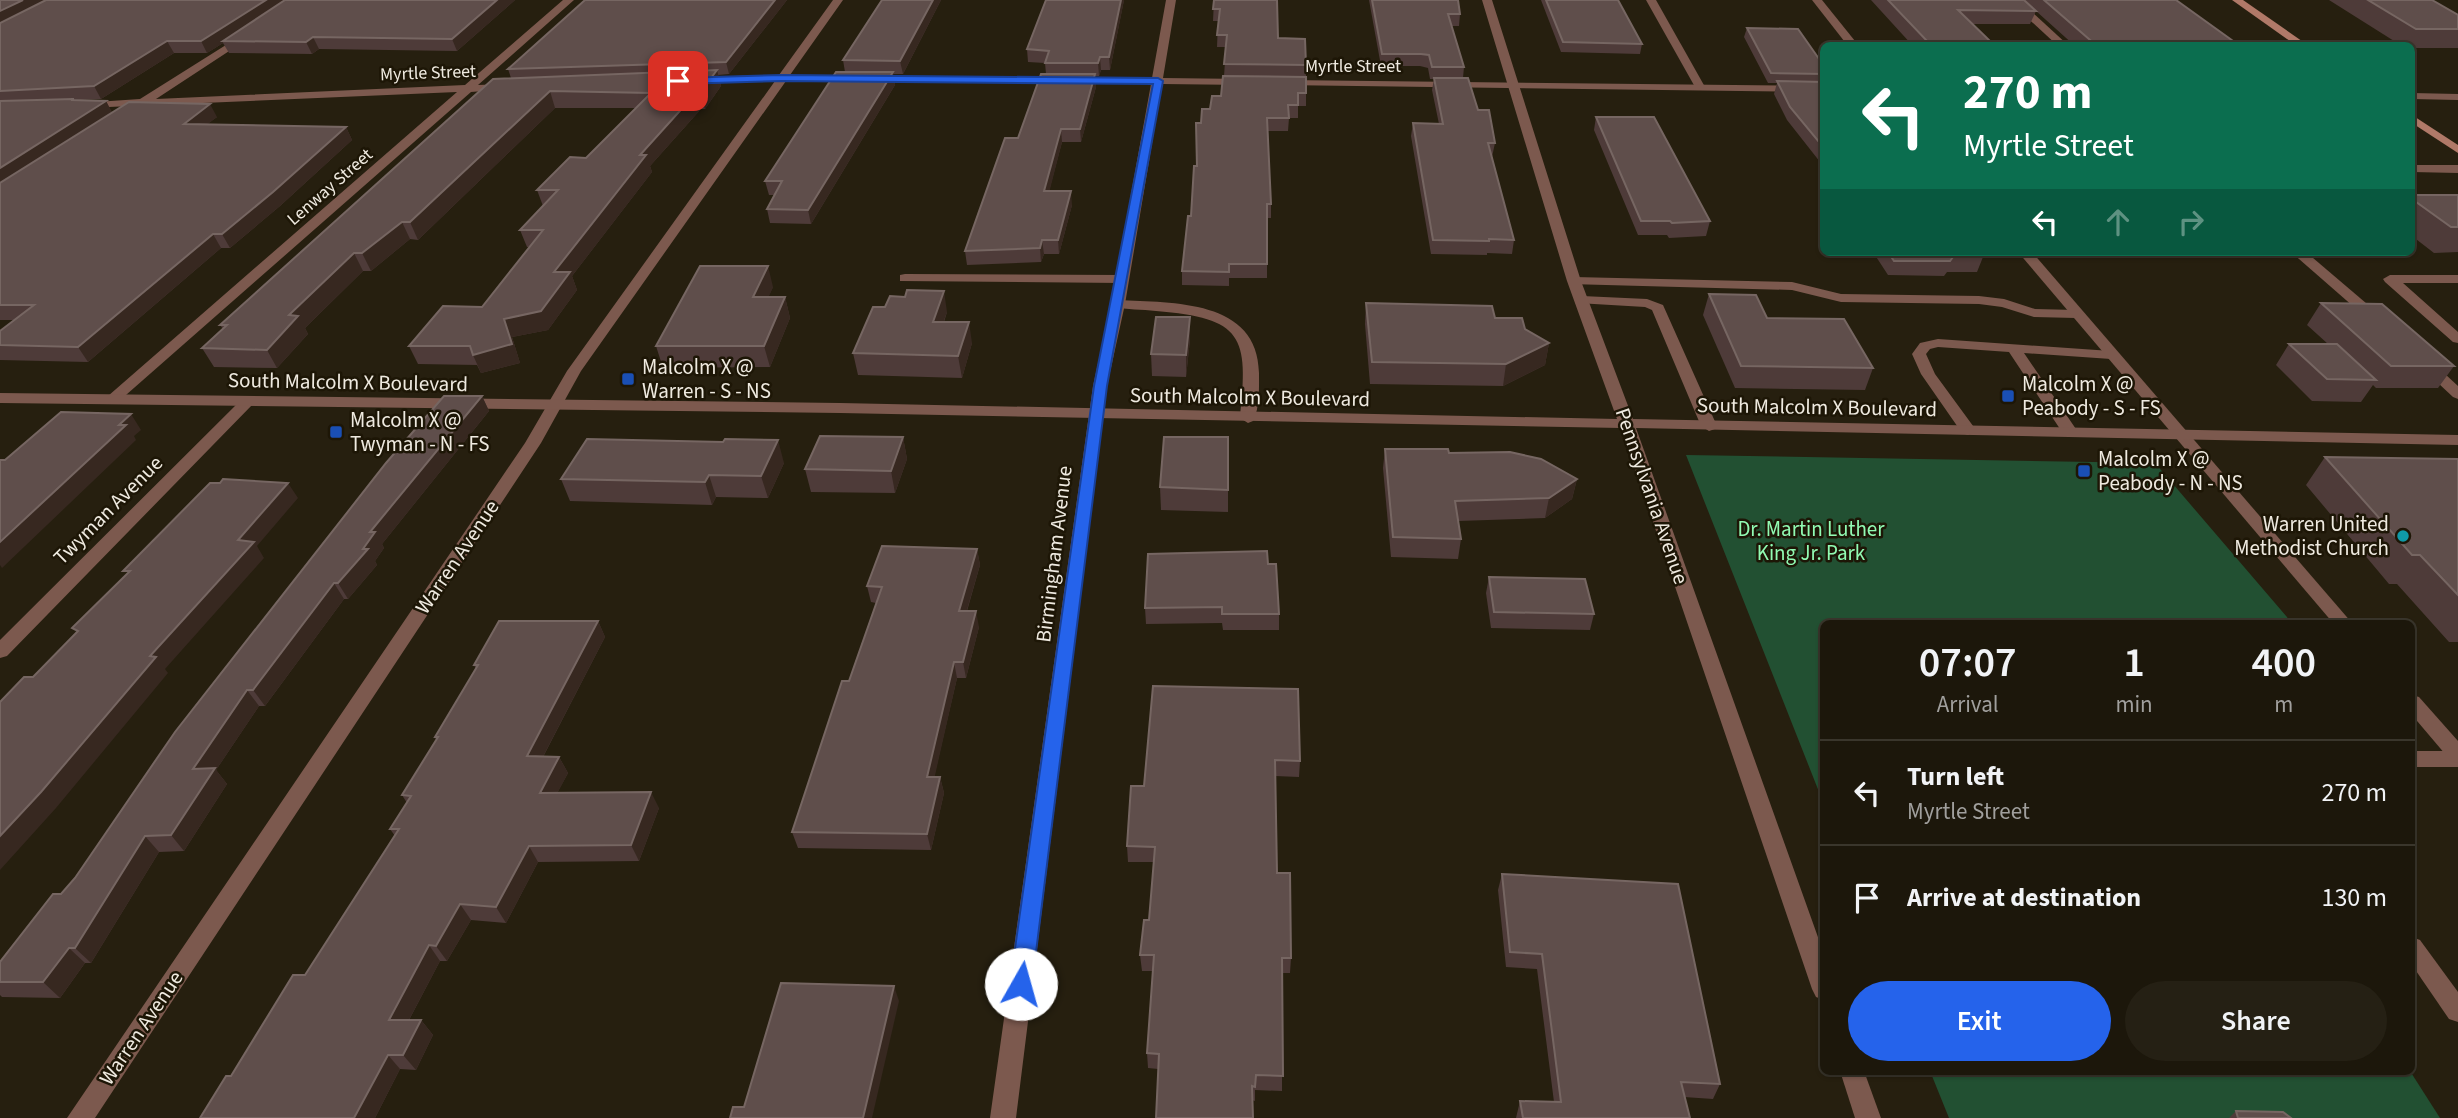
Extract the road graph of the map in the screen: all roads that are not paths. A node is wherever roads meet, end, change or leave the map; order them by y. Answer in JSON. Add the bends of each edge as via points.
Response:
{"nodes":[{"id":1,"x":569,"y":0,"type":"edge"},
{"id":2,"x":838,"y":0,"type":"edge"},
{"id":3,"x":1171,"y":0,"type":"edge"},
{"id":4,"x":1487,"y":0,"type":"edge"},
{"id":5,"x":1651,"y":0,"type":"edge"},
{"id":6,"x":1817,"y":0,"type":"edge"},
{"id":7,"x":2013,"y":0,"type":"edge"},
{"id":8,"x":2237,"y":0,"type":"edge"},
{"id":9,"x":255,"y":30,"type":"edge"},
{"id":10,"x":1851,"y":42,"type":"edge"},
{"id":11,"x":2060,"y":42,"type":"edge"},
{"id":12,"x":2298,"y":42,"type":"edge"},
{"id":13,"x":782,"y":78,"type":"junction"},
{"id":14,"x":688,"y":80,"type":"edge"},
{"id":15,"x":1158,"y":81,"type":"junction"},
{"id":16,"x":1254,"y":82,"type":"edge"},
{"id":17,"x":1268,"y":82,"type":"edge"},
{"id":18,"x":1516,"y":85,"type":"junction"},
{"id":19,"x":510,"y":87,"type":"edge"},
{"id":20,"x":1700,"y":87,"type":"junction"},
{"id":21,"x":470,"y":89,"type":"junction"},
{"id":22,"x":1820,"y":89,"type":"edge"},
{"id":23,"x":2415,"y":96,"type":"edge"},
{"id":24,"x":2458,"y":97,"type":"edge"},
{"id":25,"x":142,"y":103,"type":"junction"},
{"id":26,"x":78,"y":106,"type":"edge"},
{"id":27,"x":121,"y":118,"type":"edge"},
{"id":28,"x":2415,"y":120,"type":"edge"},
{"id":29,"x":2458,"y":149,"type":"edge"},
{"id":30,"x":2415,"y":169,"type":"edge"},
{"id":31,"x":2458,"y":169,"type":"edge"},
{"id":32,"x":2028,"y":256,"type":"edge"},
{"id":33,"x":2303,"y":256,"type":"edge"},
{"id":34,"x":905,"y":278,"type":"dead end"},
{"id":35,"x":1122,"y":279,"type":"junction"},
{"id":36,"x":2458,"y":279,"type":"edge"},
{"id":37,"x":1574,"y":281,"type":"junction"},
{"id":38,"x":1582,"y":300,"type":"junction"},
{"id":39,"x":1118,"y":304,"type":"junction"},
{"id":40,"x":2076,"y":314,"type":"junction"},
{"id":41,"x":2384,"y":326,"type":"edge"},
{"id":42,"x":2458,"y":339,"type":"edge"},
{"id":43,"x":2014,"y":349,"type":"junction"},
{"id":44,"x":2412,"y":352,"type":"edge"},
{"id":45,"x":2111,"y":355,"type":"junction"},
{"id":46,"x":2458,"y":394,"type":"edge"},
{"id":47,"x":0,"y":398,"type":"edge"},
{"id":48,"x":113,"y":399,"type":"junction"},
{"id":49,"x":248,"y":401,"type":"junction"},
{"id":50,"x":556,"y":407,"type":"junction"},
{"id":51,"x":1097,"y":415,"type":"junction"},
{"id":52,"x":1248,"y":418,"type":"junction"},
{"id":53,"x":1628,"y":424,"type":"junction"},
{"id":54,"x":1709,"y":426,"type":"junction"},
{"id":55,"x":1968,"y":430,"type":"junction"},
{"id":56,"x":2070,"y":432,"type":"junction"},
{"id":57,"x":2179,"y":435,"type":"junction"},
{"id":58,"x":2458,"y":440,"type":"edge"},
{"id":59,"x":2340,"y":620,"type":"edge"},
{"id":60,"x":0,"y":651,"type":"edge"},
{"id":61,"x":2415,"y":706,"type":"edge"},
{"id":62,"x":2458,"y":757,"type":"edge"},
{"id":63,"x":2415,"y":759,"type":"edge"},
{"id":64,"x":2415,"y":951,"type":"edge"},
{"id":65,"x":1820,"y":977,"type":"edge"},
{"id":66,"x":2458,"y":1011,"type":"edge"},
{"id":67,"x":1853,"y":1075,"type":"edge"},
{"id":68,"x":80,"y":1118,"type":"edge"},
{"id":69,"x":1003,"y":1118,"type":"edge"},
{"id":70,"x":1868,"y":1118,"type":"edge"}],
"edges":[{"from":1,"to":21,"type":"street","name":"Lenway Street"},
{"from":2,"to":13,"type":"street","name":"Warren Avenue"},
{"from":3,"to":15,"type":"street","name":"Birmingham Avenue"},
{"from":4,"to":18,"type":"street","name":"Pennsylvania Avenue"},
{"from":5,"to":20,"type":"street"},
{"from":6,"to":10,"type":"street"},
{"from":7,"to":11,"type":"street"},
{"from":8,"to":12,"type":"main road"},
{"from":9,"to":25,"type":"street"},
{"from":13,"to":14,"type":"street"},
{"from":13,"to":15,"type":"street"},
{"from":13,"to":50,"type":"street","name":"Warren Avenue","via":[[574,372]]},
{"from":15,"to":16,"type":"street"},
{"from":15,"to":35,"type":"street","name":"Birmingham Avenue"},
{"from":17,"to":18,"type":"street","name":"Myrtle Street"},
{"from":18,"to":20,"type":"street","name":"Myrtle Street"},
{"from":18,"to":37,"type":"street","name":"Pennsylvania Avenue"},
{"from":19,"to":21,"type":"street","name":"Myrtle Street"},
{"from":20,"to":22,"type":"street","name":"Myrtle Street"},
{"from":21,"to":25,"type":"street","name":"Myrtle Street"},
{"from":21,"to":48,"type":"street","name":"Lenway Street"},
{"from":23,"to":24,"type":"street"},
{"from":25,"to":26,"type":"street","name":"Myrtle Street"},
{"from":25,"to":27,"type":"street"},
{"from":28,"to":29,"type":"main road"},
{"from":30,"to":31,"type":"street"},
{"from":32,"to":40,"type":"street"},
{"from":33,"to":41,"type":"street"},
{"from":34,"to":35,"type":"street"},
{"from":35,"to":39,"type":"street","name":"Birmingham Avenue"},
{"from":36,"to":42,"type":"street","via":[[2390,279]]},
{"from":37,"to":38,"type":"street","name":"Pennsylvania Avenue"},
{"from":37,"to":40,"type":"street","via":[[1793,286],[1840,298],[1979,300],[2034,313]]},
{"from":38,"to":53,"type":"street","name":"Pennsylvania Avenue"},
{"from":38,"to":54,"type":"street","via":[[1647,303],[1658,308]]},
{"from":39,"to":51,"type":"street","name":"Birmingham Avenue"},
{"from":39,"to":52,"type":"street","via":[[1196,310],[1245,337],[1252,377]]},
{"from":40,"to":45,"type":"street"},
{"from":43,"to":45,"type":"street"},
{"from":43,"to":55,"type":"street","via":[[1938,343],[1925,346],[1919,354]]},
{"from":43,"to":56,"type":"street"},
{"from":44,"to":46,"type":"street"},
{"from":45,"to":57,"type":"street"},
{"from":47,"to":48,"type":"street","name":"South Malcolm X Boulevard"},
{"from":48,"to":49,"type":"street","name":"South Malcolm X Boulevard"},
{"from":49,"to":50,"type":"street","name":"South Malcolm X Boulevard"},
{"from":49,"to":60,"type":"street","name":"Twyman Avenue"},
{"from":50,"to":51,"type":"street","name":"South Malcolm X Boulevard"},
{"from":50,"to":68,"type":"street","name":"Warren Avenue"},
{"from":51,"to":52,"type":"street","name":"South Malcolm X Boulevard"},
{"from":51,"to":69,"type":"street","name":"Birmingham Avenue"},
{"from":52,"to":53,"type":"street","name":"South Malcolm X Boulevard"},
{"from":53,"to":54,"type":"street","name":"South Malcolm X Boulevard"},
{"from":53,"to":65,"type":"street","name":"Pennsylvania Avenue"},
{"from":54,"to":55,"type":"street","name":"South Malcolm X Boulevard"},
{"from":55,"to":56,"type":"street","name":"South Malcolm X Boulevard"},
{"from":56,"to":57,"type":"street","name":"South Malcolm X Boulevard"},
{"from":57,"to":58,"type":"street","name":"South Malcolm X Boulevard"},
{"from":57,"to":59,"type":"street"},
{"from":61,"to":62,"type":"street"},
{"from":62,"to":63,"type":"street"},
{"from":64,"to":66,"type":"street"},
{"from":67,"to":70,"type":"street"}]}
